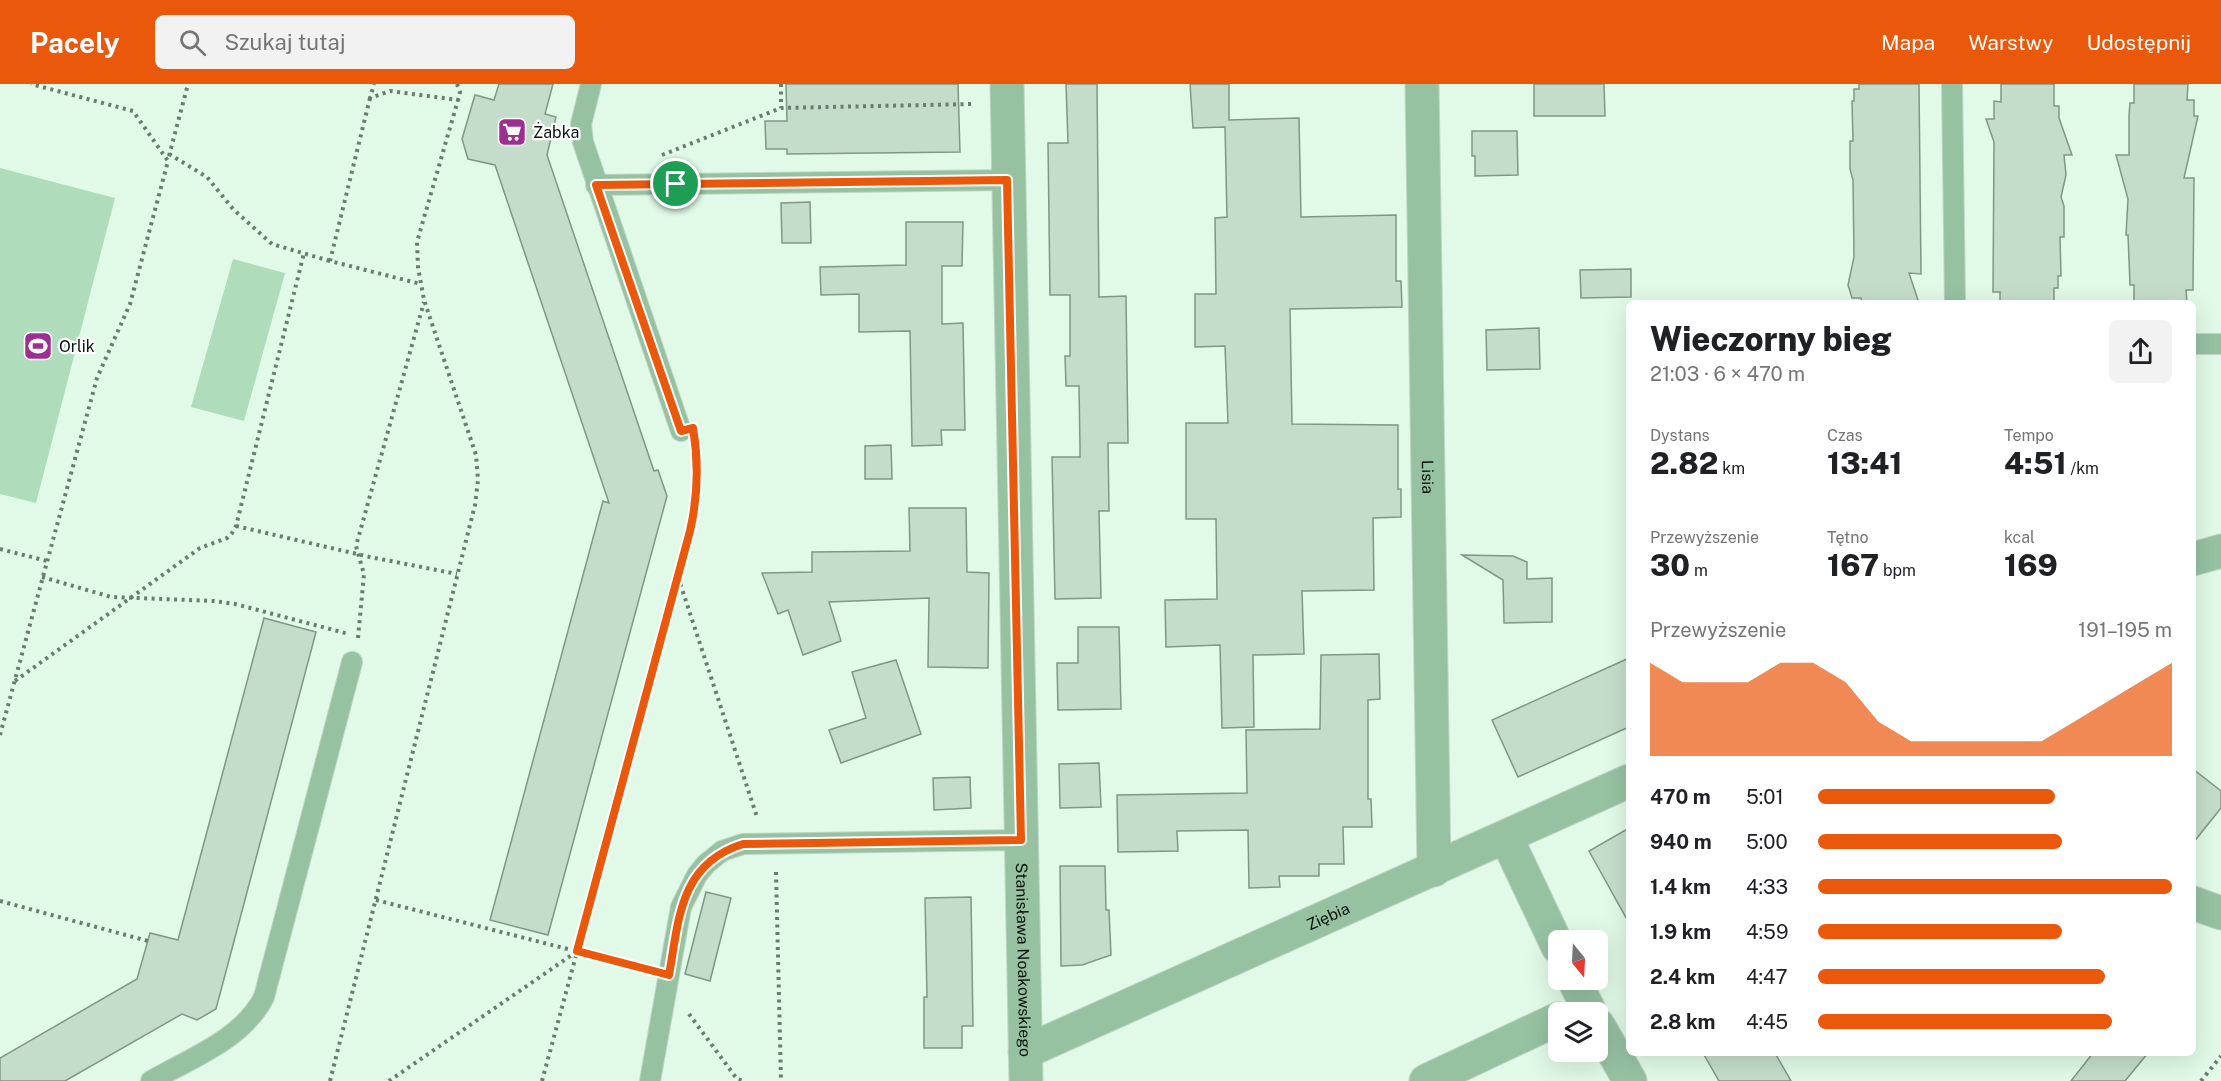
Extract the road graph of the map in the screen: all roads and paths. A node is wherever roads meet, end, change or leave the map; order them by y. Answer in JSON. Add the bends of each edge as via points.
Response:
{"nodes":[{"id":1,"x":31,"y":84,"type":"edge"},
{"id":2,"x":188,"y":84,"type":"edge"},
{"id":3,"x":374,"y":84,"type":"edge"},
{"id":4,"x":457,"y":84,"type":"edge"},
{"id":5,"x":591,"y":84,"type":"edge"},
{"id":6,"x":781,"y":84,"type":"edge"},
{"id":7,"x":1007,"y":84,"type":"edge"},
{"id":8,"x":1422,"y":84,"type":"edge"},
{"id":9,"x":1952,"y":84,"type":"edge"},
{"id":10,"x":370,"y":98,"type":"junction"},
{"id":11,"x":458,"y":99,"type":"junction"},
{"id":12,"x":980,"y":104,"type":"dead end"},
{"id":13,"x":781,"y":108,"type":"junction"},
{"id":14,"x":169,"y":154,"type":"junction"},
{"id":15,"x":662,"y":155,"type":"dead end"},
{"id":16,"x":168,"y":161,"type":"junction"},
{"id":17,"x":1007,"y":180,"type":"junction"},
{"id":18,"x":596,"y":185,"type":"junction"},
{"id":19,"x":304,"y":253,"type":"junction"},
{"id":20,"x":330,"y":261,"type":"junction"},
{"id":21,"x":421,"y":284,"type":"junction"},
{"id":22,"x":424,"y":300,"type":"junction"},
{"id":23,"x":1955,"y":300,"type":"edge"},
{"id":24,"x":2196,"y":344,"type":"edge"},
{"id":25,"x":2221,"y":344,"type":"edge"},
{"id":26,"x":681,"y":431,"type":"joint"},
{"id":27,"x":236,"y":526,"type":"junction"},
{"id":28,"x":0,"y":549,"type":"edge"},
{"id":29,"x":2221,"y":551,"type":"edge"},
{"id":30,"x":359,"y":555,"type":"junction"},
{"id":31,"x":2196,"y":558,"type":"edge"},
{"id":32,"x":46,"y":561,"type":"junction"},
{"id":33,"x":457,"y":574,"type":"junction"},
{"id":34,"x":678,"y":575,"type":"junction"},
{"id":35,"x":42,"y":577,"type":"junction"},
{"id":36,"x":130,"y":597,"type":"junction"},
{"id":37,"x":358,"y":636,"type":"junction"},
{"id":38,"x":352,"y":662,"type":"joint"},
{"id":39,"x":14,"y":681,"type":"junction"},
{"id":40,"x":0,"y":735,"type":"edge"},
{"id":41,"x":1626,"y":782,"type":"edge"},
{"id":42,"x":1506,"y":837,"type":"junction"},
{"id":43,"x":1021,"y":840,"type":"junction"},
{"id":44,"x":771,"y":844,"type":"junction"},
{"id":45,"x":1434,"y":870,"type":"junction"},
{"id":46,"x":376,"y":900,"type":"junction"},
{"id":47,"x":0,"y":901,"type":"edge"},
{"id":48,"x":2196,"y":904,"type":"edge"},
{"id":49,"x":2221,"y":913,"type":"edge"},
{"id":50,"x":1550,"y":930,"type":"edge"},
{"id":51,"x":148,"y":941,"type":"dead end"},
{"id":52,"x":577,"y":951,"type":"junction"},
{"id":53,"x":668,"y":980,"type":"junction"},
{"id":54,"x":1548,"y":1024,"type":"edge"},
{"id":55,"x":1608,"y":1049,"type":"edge"},
{"id":56,"x":2221,"y":1056,"type":"edge"},
{"id":57,"x":1025,"y":1067,"type":"edge"},
{"id":58,"x":151,"y":1081,"type":"edge"},
{"id":59,"x":332,"y":1081,"type":"edge"},
{"id":60,"x":389,"y":1081,"type":"edge"},
{"id":61,"x":542,"y":1081,"type":"edge"},
{"id":62,"x":650,"y":1081,"type":"edge"},
{"id":63,"x":746,"y":1081,"type":"edge"},
{"id":64,"x":781,"y":1081,"type":"edge"},
{"id":65,"x":1426,"y":1081,"type":"edge"},
{"id":66,"x":1630,"y":1081,"type":"edge"},
{"id":67,"x":2201,"y":1081,"type":"edge"}],
"edges":[{"from":1,"to":16,"type":"path","via":[[133,111]]},
{"from":2,"to":14,"type":"path"},
{"from":3,"to":10,"type":"path"},
{"from":4,"to":11,"type":"path"},
{"from":5,"to":18,"type":"lane","via":[[581,124]]},
{"from":6,"to":13,"type":"path"},
{"from":7,"to":17,"type":"street","name":"Stanisława Noakowskiego"},
{"from":8,"to":45,"type":"street","name":"Lisia"},
{"from":9,"to":23,"type":"lane"},
{"from":10,"to":11,"type":"path","via":[[390,91]]},
{"from":10,"to":20,"type":"path"},
{"from":11,"to":21,"type":"path","via":[[417,242]]},
{"from":12,"to":13,"type":"path"},
{"from":13,"to":15,"type":"path"},
{"from":14,"to":16,"type":"path"},
{"from":14,"to":19,"type":"path","via":[[207,177],[233,209],[272,244]]},
{"from":16,"to":32,"type":"path","via":[[130,304],[97,378]]},
{"from":17,"to":18,"type":"lane"},
{"from":17,"to":43,"type":"street","name":"Stanisława Noakowskiego"},
{"from":18,"to":26,"type":"lane"},
{"from":19,"to":20,"type":"path"},
{"from":19,"to":27,"type":"path"},
{"from":20,"to":21,"type":"path"},
{"from":21,"to":22,"type":"path"},
{"from":22,"to":30,"type":"path","via":[[356,546]]},
{"from":22,"to":33,"type":"path","via":[[476,455],[475,505]]},
{"from":24,"to":25,"type":"lane"},
{"from":26,"to":34,"type":"path","via":[[693,428],[698,486]]},
{"from":27,"to":30,"type":"path"},
{"from":27,"to":36,"type":"path","via":[[227,538],[200,548]]},
{"from":28,"to":32,"type":"path"},
{"from":29,"to":31,"type":"street"},
{"from":30,"to":33,"type":"path"},
{"from":30,"to":37,"type":"path","via":[[364,574]]},
{"from":32,"to":35,"type":"path"},
{"from":33,"to":46,"type":"path"},
{"from":34,"to":44,"type":"path"},
{"from":34,"to":52,"type":"path"},
{"from":35,"to":36,"type":"path","via":[[111,597]]},
{"from":35,"to":39,"type":"path"},
{"from":36,"to":37,"type":"path","via":[[235,604]]},
{"from":36,"to":39,"type":"path"},
{"from":37,"to":38,"type":"path"},
{"from":38,"to":58,"type":"lane","via":[[264,997],[242,1027]]},
{"from":39,"to":40,"type":"path"},
{"from":41,"to":42,"type":"street","name":"Ziębia"},
{"from":42,"to":45,"type":"street","name":"Ziębia"},
{"from":42,"to":50,"type":"street"},
{"from":43,"to":44,"type":"lane"},
{"from":43,"to":57,"type":"street","name":"Stanisława Noakowskiego"},
{"from":44,"to":53,"type":"lane","via":[[743,844],[722,851],[697,875],[681,907]]},
{"from":44,"to":64,"type":"path"},
{"from":45,"to":57,"type":"street","name":"Ziębia"},
{"from":46,"to":52,"type":"path"},
{"from":46,"to":59,"type":"path"},
{"from":47,"to":51,"type":"path"},
{"from":48,"to":49,"type":"street"},
{"from":52,"to":53,"type":"path"},
{"from":52,"to":60,"type":"path"},
{"from":52,"to":61,"type":"path"},
{"from":53,"to":62,"type":"lane"},
{"from":53,"to":63,"type":"path","via":[[737,1079]]},
{"from":54,"to":65,"type":"street"},
{"from":55,"to":66,"type":"street"},
{"from":56,"to":67,"type":"path"}]}
